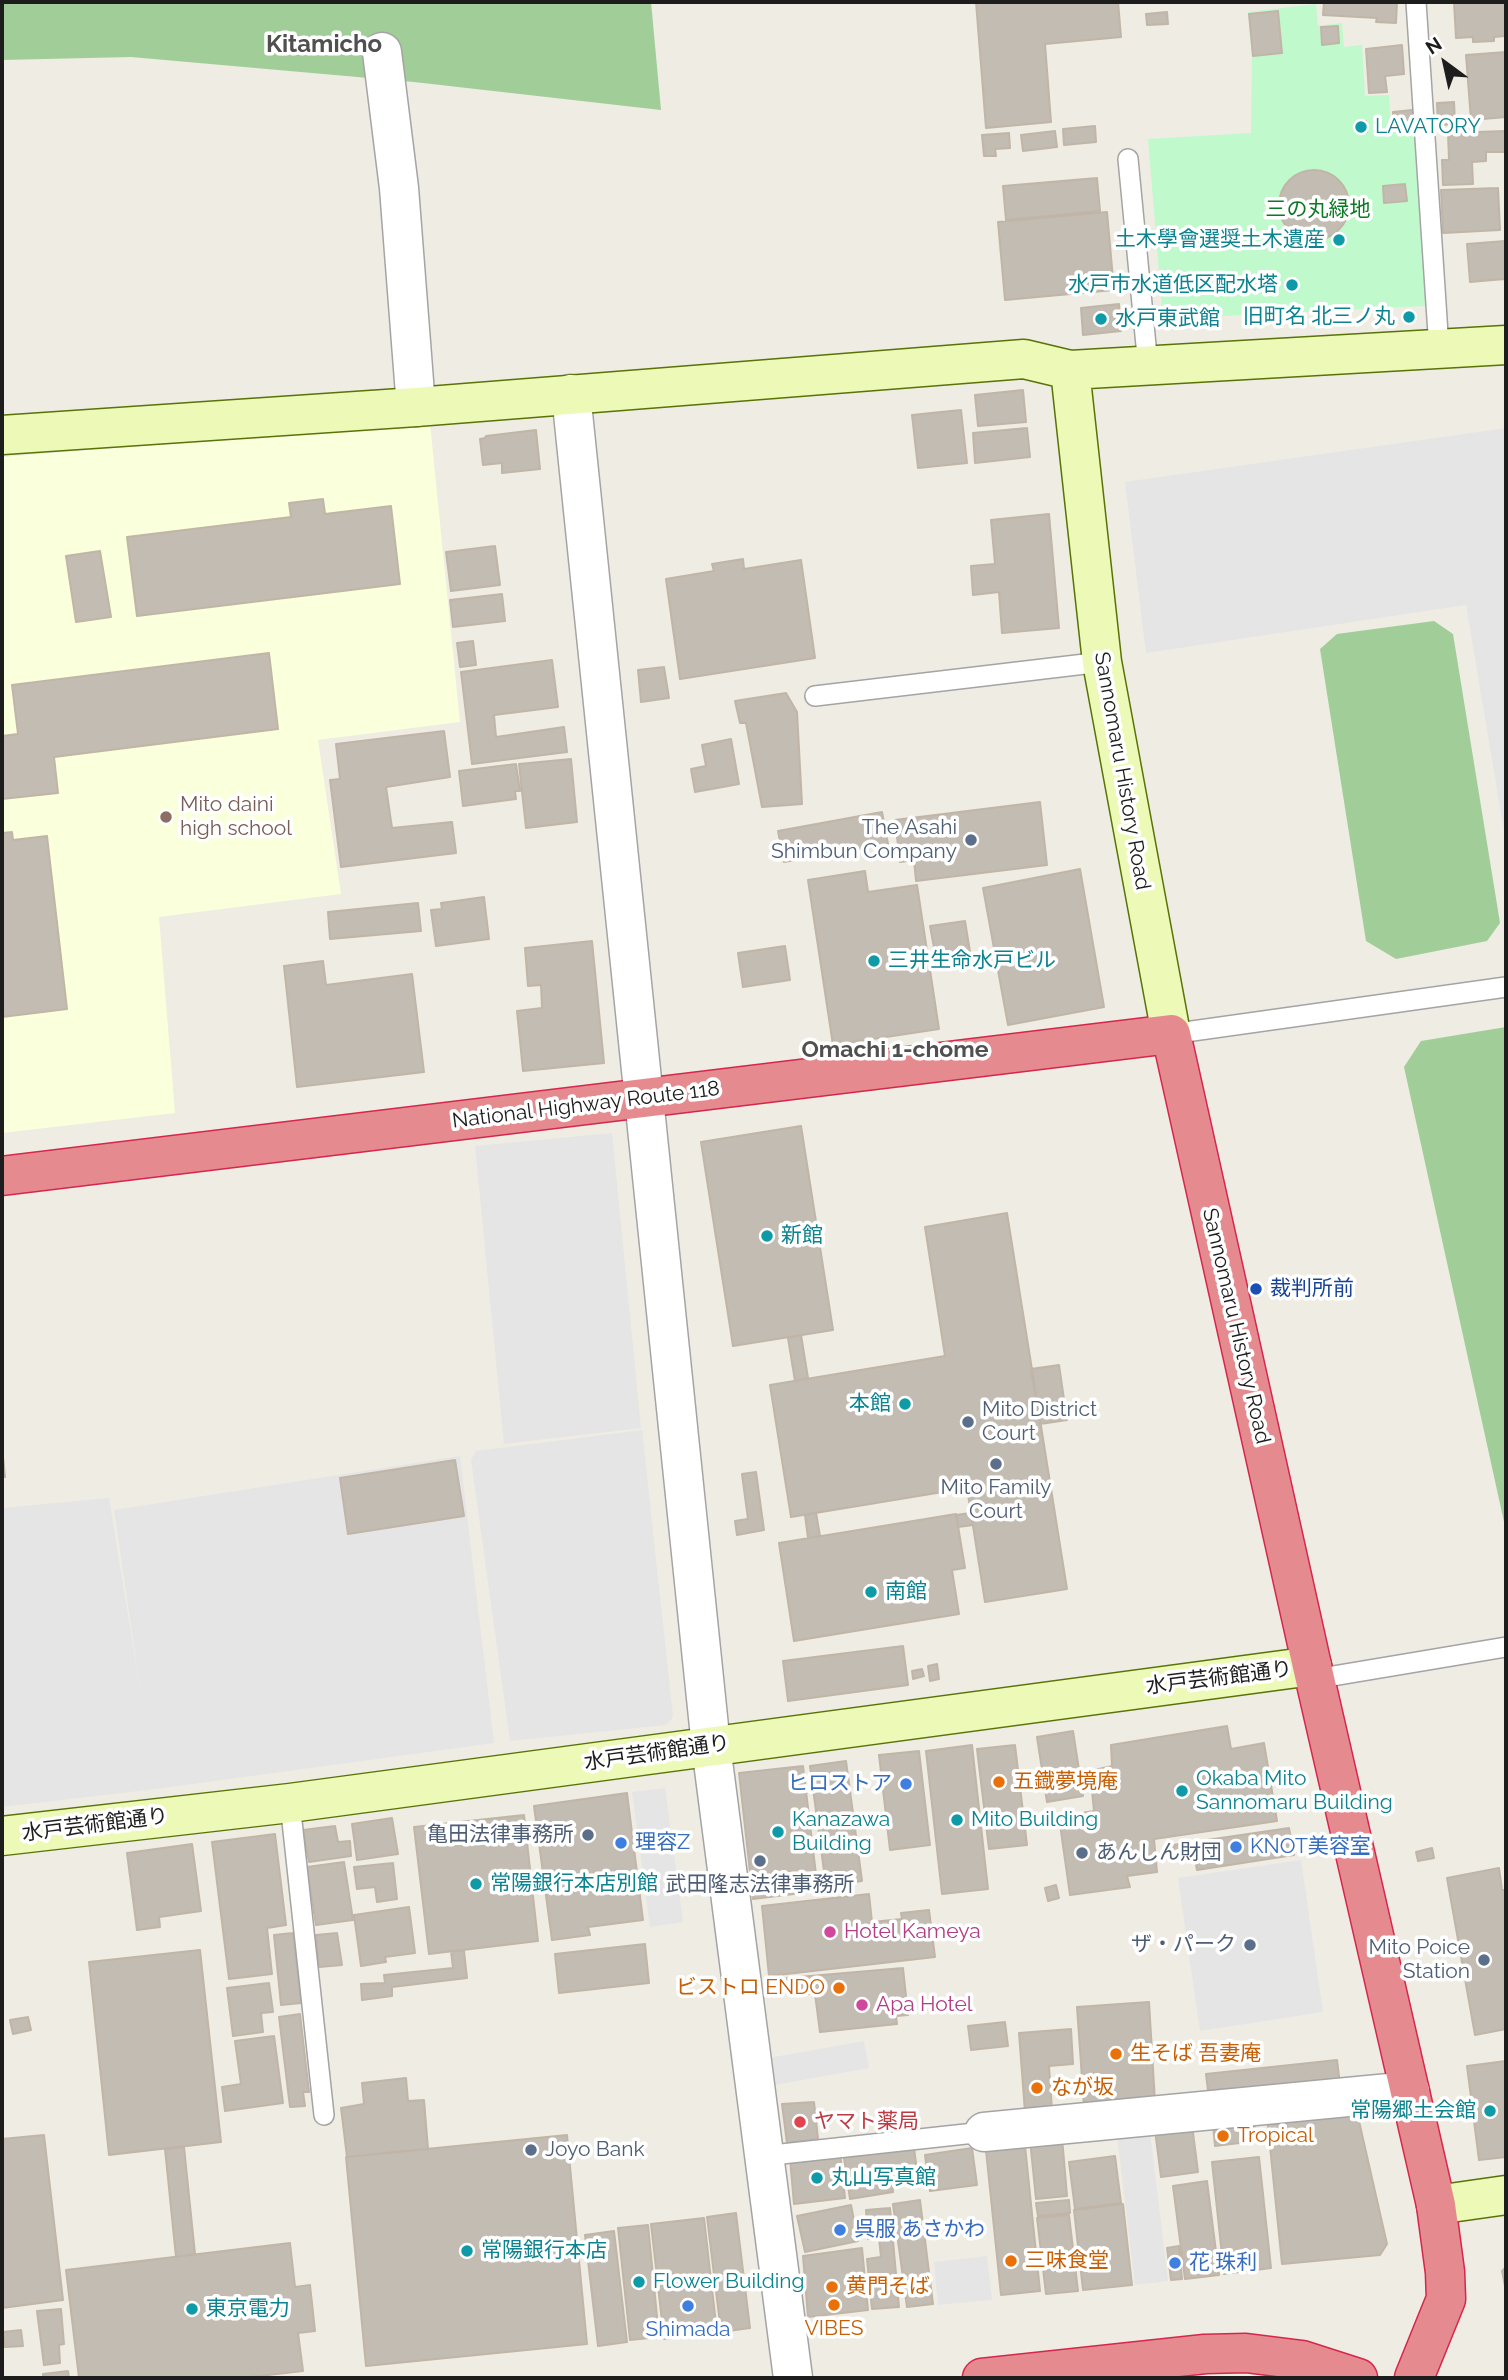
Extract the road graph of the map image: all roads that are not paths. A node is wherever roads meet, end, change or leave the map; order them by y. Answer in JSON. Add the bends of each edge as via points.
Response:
{"nodes":[{"id":1,"x":1416,"y":2,"type":"edge"},
{"id":2,"x":382,"y":52,"type":"dead end"},
{"id":3,"x":1128,"y":159,"type":"dead end"},
{"id":4,"x":1506,"y":345,"type":"edge"},
{"id":5,"x":1438,"y":349,"type":"junction"},
{"id":6,"x":1149,"y":366,"type":"junction"},
{"id":7,"x":1070,"y":370,"type":"junction"},
{"id":8,"x":571,"y":394,"type":"junction"},
{"id":9,"x":416,"y":407,"type":"junction"},
{"id":10,"x":2,"y":427,"type":"edge"},
{"id":11,"x":1102,"y":662,"type":"junction"},
{"id":12,"x":815,"y":696,"type":"dead end"},
{"id":13,"x":1506,"y":987,"type":"edge"},
{"id":14,"x":1171,"y":1034,"type":"junction"},
{"id":15,"x":645,"y":1097,"type":"junction"},
{"id":16,"x":2,"y":1176,"type":"edge"},
{"id":17,"x":1506,"y":1647,"type":"edge"},
{"id":18,"x":1314,"y":1672,"type":"junction"},
{"id":19,"x":711,"y":1746,"type":"junction"},
{"id":20,"x":290,"y":1802,"type":"junction"},
{"id":21,"x":2,"y":1836,"type":"edge"},
{"id":22,"x":1410,"y":2091,"type":"junction"},
{"id":23,"x":324,"y":2115,"type":"dead end"},
{"id":24,"x":984,"y":2132,"type":"joint"},
{"id":25,"x":764,"y":2157,"type":"junction"},
{"id":26,"x":1506,"y":2195,"type":"edge"},
{"id":27,"x":1436,"y":2205,"type":"junction"},
{"id":28,"x":999,"y":2377,"type":"edge"},
{"id":29,"x":793,"y":2378,"type":"edge"},
{"id":30,"x":1358,"y":2378,"type":"edge"},
{"id":31,"x":1414,"y":2378,"type":"edge"}],
"edges":[{"from":1,"to":5,"type":"lane"},
{"from":2,"to":9,"type":"street","via":[[399,188]]},
{"from":3,"to":6,"type":"lane"},
{"from":4,"to":5,"type":"street"},
{"from":5,"to":6,"type":"street"},
{"from":6,"to":7,"type":"street"},
{"from":7,"to":8,"type":"street","via":[[1024,359]]},
{"from":7,"to":11,"type":"street","name":"Sannomaru History Road"},
{"from":8,"to":9,"type":"street"},
{"from":8,"to":15,"type":"street"},
{"from":9,"to":10,"type":"street"},
{"from":11,"to":12,"type":"lane"},
{"from":11,"to":14,"type":"street","name":"Sannomaru History Road"},
{"from":13,"to":14,"type":"lane"},
{"from":14,"to":15,"type":"highway","name":"National Highway Route 118"},
{"from":14,"to":18,"type":"highway","name":"Sannomaru History Road"},
{"from":15,"to":16,"type":"highway","name":"National Highway Route 118"},
{"from":15,"to":19,"type":"street"},
{"from":17,"to":18,"type":"lane"},
{"from":18,"to":19,"type":"street","name":"水戸芸術館通り"},
{"from":18,"to":22,"type":"highway","name":"Sannomaru History Road"},
{"from":19,"to":20,"type":"street","name":"水戸芸術館通り"},
{"from":19,"to":25,"type":"street"},
{"from":20,"to":21,"type":"street","name":"水戸芸術館通り"},
{"from":20,"to":23,"type":"lane"},
{"from":22,"to":24,"type":"street"},
{"from":22,"to":27,"type":"highway","name":"Sannomaru History Road"},
{"from":24,"to":25,"type":"lane"},
{"from":25,"to":29,"type":"street"},
{"from":26,"to":27,"type":"street"},
{"from":27,"to":31,"type":"highway","via":[[1446,2299]]},
{"from":28,"to":30,"type":"highway","via":[[1246,2353],[1302,2360]]}]}
